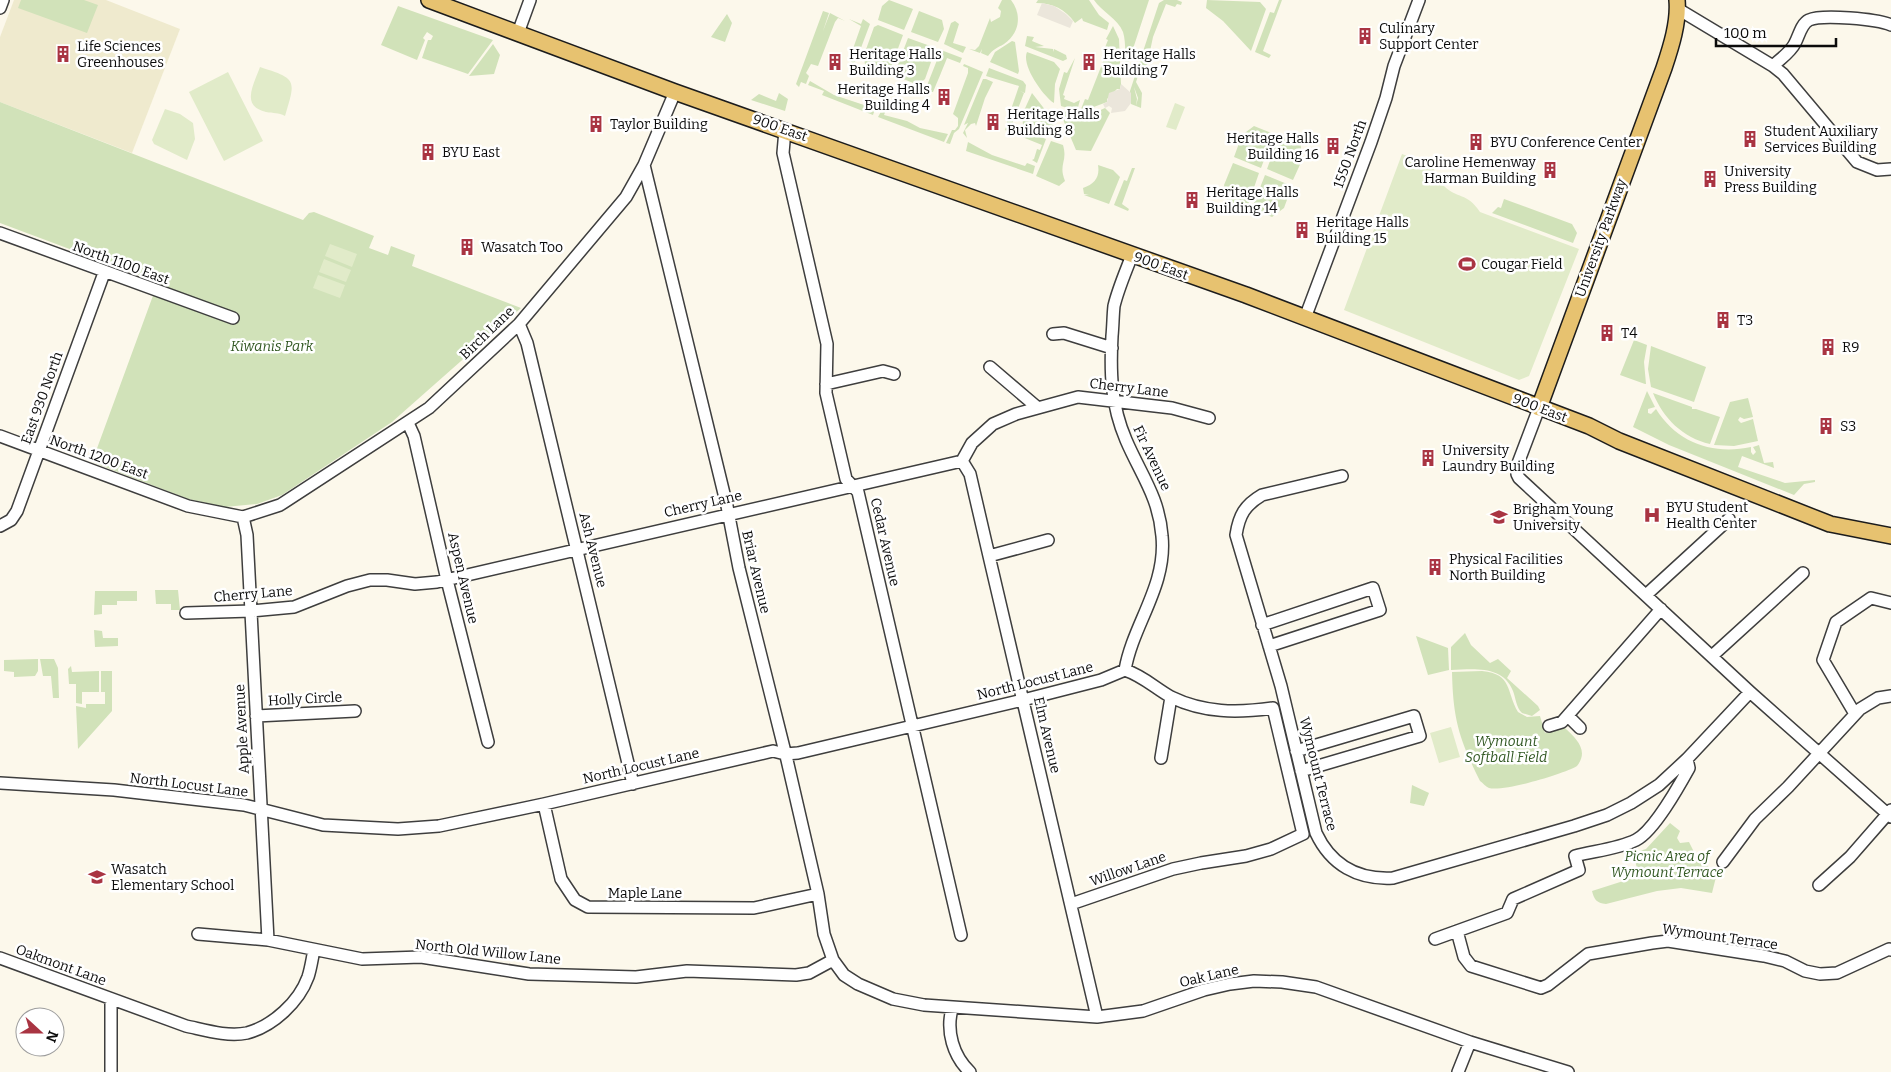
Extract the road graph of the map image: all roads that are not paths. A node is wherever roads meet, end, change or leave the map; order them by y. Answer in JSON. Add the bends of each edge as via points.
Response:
{"nodes":[{"id":1,"x":3,"y":0,"type":"edge"},
{"id":2,"x":429,"y":0,"type":"edge"},
{"id":3,"x":530,"y":0,"type":"edge"},
{"id":4,"x":1419,"y":0,"type":"edge"},
{"id":5,"x":1677,"y":4,"type":"edge"},
{"id":6,"x":0,"y":8,"type":"edge"},
{"id":7,"x":1891,"y":24,"type":"edge"},
{"id":8,"x":518,"y":33,"type":"junction"},
{"id":9,"x":1773,"y":66,"type":"junction"},
{"id":10,"x":675,"y":92,"type":"junction"},
{"id":11,"x":785,"y":130,"type":"junction"},
{"id":12,"x":644,"y":165,"type":"junction"},
{"id":13,"x":1891,"y":169,"type":"edge"},
{"id":14,"x":0,"y":233,"type":"edge"},
{"id":15,"x":1132,"y":255,"type":"junction"},
{"id":16,"x":104,"y":273,"type":"junction"},
{"id":17,"x":233,"y":318,"type":"dead end"},
{"id":18,"x":1305,"y":318,"type":"junction"},
{"id":19,"x":519,"y":324,"type":"junction"},
{"id":20,"x":1053,"y":334,"type":"dead end"},
{"id":21,"x":1112,"y":348,"type":"junction"},
{"id":22,"x":990,"y":367,"type":"dead end"},
{"id":23,"x":894,"y":374,"type":"dead end"},
{"id":24,"x":826,"y":384,"type":"junction"},
{"id":25,"x":1113,"y":400,"type":"junction"},
{"id":26,"x":1038,"y":408,"type":"junction"},
{"id":27,"x":1539,"y":408,"type":"junction"},
{"id":28,"x":1209,"y":418,"type":"dead end"},
{"id":29,"x":408,"y":423,"type":"junction"},
{"id":30,"x":0,"y":436,"type":"edge"},
{"id":31,"x":38,"y":451,"type":"junction"},
{"id":32,"x":962,"y":461,"type":"junction"},
{"id":33,"x":1342,"y":476,"type":"dead end"},
{"id":34,"x":852,"y":486,"type":"junction"},
{"id":35,"x":729,"y":514,"type":"junction"},
{"id":36,"x":243,"y":517,"type":"junction"},
{"id":37,"x":1729,"y":519,"type":"dead end"},
{"id":38,"x":0,"y":526,"type":"edge"},
{"id":39,"x":1891,"y":536,"type":"edge"},
{"id":40,"x":1048,"y":540,"type":"dead end"},
{"id":41,"x":578,"y":549,"type":"junction"},
{"id":42,"x":989,"y":556,"type":"junction"},
{"id":43,"x":1803,"y":574,"type":"dead end"},
{"id":44,"x":447,"y":580,"type":"junction"},
{"id":45,"x":1646,"y":595,"type":"junction"},
{"id":46,"x":1891,"y":603,"type":"edge"},
{"id":47,"x":1661,"y":609,"type":"junction"},
{"id":48,"x":251,"y":612,"type":"junction"},
{"id":49,"x":186,"y":613,"type":"dead end"},
{"id":50,"x":1262,"y":625,"type":"junction"},
{"id":51,"x":1269,"y":646,"type":"junction"},
{"id":52,"x":1712,"y":656,"type":"junction"},
{"id":53,"x":1125,"y":670,"type":"junction"},
{"id":54,"x":1750,"y":692,"type":"junction"},
{"id":55,"x":1891,"y":696,"type":"edge"},
{"id":56,"x":1171,"y":697,"type":"junction"},
{"id":57,"x":1023,"y":700,"type":"junction"},
{"id":58,"x":355,"y":711,"type":"dead end"},
{"id":59,"x":1855,"y":714,"type":"junction"},
{"id":60,"x":256,"y":716,"type":"junction"},
{"id":61,"x":1568,"y":716,"type":"junction"},
{"id":62,"x":911,"y":726,"type":"junction"},
{"id":63,"x":1549,"y":726,"type":"dead end"},
{"id":64,"x":1580,"y":728,"type":"dead end"},
{"id":65,"x":488,"y":742,"type":"dead end"},
{"id":66,"x":1296,"y":751,"type":"junction"},
{"id":67,"x":1820,"y":752,"type":"junction"},
{"id":68,"x":785,"y":754,"type":"junction"},
{"id":69,"x":1161,"y":758,"type":"dead end"},
{"id":70,"x":1687,"y":759,"type":"junction"},
{"id":71,"x":1301,"y":771,"type":"junction"},
{"id":72,"x":0,"y":782,"type":"edge"},
{"id":73,"x":633,"y":784,"type":"junction"},
{"id":74,"x":544,"y":804,"type":"junction"},
{"id":75,"x":261,"y":810,"type":"junction"},
{"id":76,"x":1890,"y":814,"type":"edge"},
{"id":77,"x":1723,"y":862,"type":"dead end"},
{"id":78,"x":1819,"y":885,"type":"dead end"},
{"id":79,"x":818,"y":894,"type":"junction"},
{"id":80,"x":1071,"y":904,"type":"junction"},
{"id":81,"x":1457,"y":931,"type":"junction"},
{"id":82,"x":198,"y":934,"type":"dead end"},
{"id":83,"x":961,"y":935,"type":"dead end"},
{"id":84,"x":1435,"y":939,"type":"dead end"},
{"id":85,"x":268,"y":940,"type":"junction"},
{"id":86,"x":314,"y":950,"type":"junction"},
{"id":87,"x":1891,"y":950,"type":"edge"},
{"id":88,"x":0,"y":958,"type":"edge"},
{"id":89,"x":834,"y":960,"type":"junction"},
{"id":90,"x":851,"y":980,"type":"joint"},
{"id":91,"x":111,"y":1000,"type":"junction"},
{"id":92,"x":952,"y":1009,"type":"junction"},
{"id":93,"x":1097,"y":1017,"type":"junction"},
{"id":94,"x":1470,"y":1042,"type":"junction"},
{"id":95,"x":111,"y":1072,"type":"edge"},
{"id":96,"x":970,"y":1072,"type":"edge"},
{"id":97,"x":1458,"y":1072,"type":"edge"},
{"id":98,"x":1568,"y":1072,"type":"edge"}],
"edges":[{"from":1,"to":6,"type":"street"},
{"from":2,"to":8,"type":"main road","name":"900 East"},
{"from":3,"to":8,"type":"street"},
{"from":4,"to":18,"type":"street","name":"1550 North","via":[[1394,66],[1371,142]]},
{"from":5,"to":9,"type":"street"},
{"from":5,"to":27,"type":"main road","name":"University Parkway","via":[[1664,68]]},
{"from":7,"to":9,"type":"street","via":[[1860,19],[1809,20],[1794,45]]},
{"from":8,"to":10,"type":"main road","name":"900 East"},
{"from":9,"to":13,"type":"street","via":[[1857,162],[1877,170]]},
{"from":10,"to":11,"type":"main road","name":"900 East"},
{"from":10,"to":12,"type":"street","name":"Birch Lane"},
{"from":11,"to":15,"type":"main road","name":"900 East"},
{"from":11,"to":24,"type":"street","name":"Cedar Avenue","via":[[783,153],[827,344]]},
{"from":12,"to":19,"type":"street","name":"Birch Lane","via":[[612,216]]},
{"from":12,"to":35,"type":"street","name":"Briar Avenue"},
{"from":14,"to":16,"type":"street","name":"North 1100 East"},
{"from":15,"to":18,"type":"main road","name":"900 East"},
{"from":15,"to":21,"type":"street","name":"Fir Avenue","via":[[1114,305]]},
{"from":16,"to":17,"type":"street","name":"North 1100 East"},
{"from":16,"to":31,"type":"street","name":"East 930 North"},
{"from":18,"to":27,"type":"main road","name":"900 East"},
{"from":19,"to":29,"type":"street","name":"Birch Lane","via":[[429,408]]},
{"from":19,"to":41,"type":"street","name":"Ash Avenue","via":[[527,343]]},
{"from":20,"to":21,"type":"street","via":[[1064,333]]},
{"from":21,"to":25,"type":"street","name":"Fir Avenue"},
{"from":22,"to":26,"type":"street"},
{"from":23,"to":24,"type":"street","via":[[883,371]]},
{"from":24,"to":34,"type":"street","name":"Cedar Avenue","via":[[846,479]]},
{"from":25,"to":26,"type":"street","name":"Cherry Lane","via":[[1078,397]]},
{"from":25,"to":28,"type":"street","name":"Cherry Lane","via":[[1172,408]]},
{"from":25,"to":53,"type":"street","name":"Fir Avenue","via":[[1126,441],[1153,493],[1162,537],[1158,580]]},
{"from":26,"to":32,"type":"street","name":"Cherry Lane","via":[[993,424],[972,443]]},
{"from":27,"to":39,"type":"main road","name":"900 East","via":[[1810,517],[1851,530]]},
{"from":27,"to":45,"type":"street","name":"University Parkway","via":[[1516,474]]},
{"from":29,"to":36,"type":"street","name":"Birch Lane","via":[[280,505]]},
{"from":29,"to":44,"type":"street","name":"Aspen Avenue","via":[[414,436]]},
{"from":30,"to":31,"type":"street","name":"North 1200 East"},
{"from":31,"to":36,"type":"street","name":"North 1200 East","via":[[188,506]]},
{"from":31,"to":38,"type":"street","name":"East 930 North","via":[[17,511],[11,520]]},
{"from":32,"to":34,"type":"street","name":"Cherry Lane"},
{"from":32,"to":42,"type":"street","name":"Elm Avenue","via":[[970,474]]},
{"from":33,"to":50,"type":"street","name":"Wymount Terrace","via":[[1273,493],[1250,502],[1243,510],[1236,535]]},
{"from":34,"to":35,"type":"street","name":"Cherry Lane"},
{"from":34,"to":62,"type":"street","name":"Cedar Avenue","via":[[858,492]]},
{"from":35,"to":41,"type":"street","name":"Cherry Lane"},
{"from":35,"to":68,"type":"street","name":"Briar Avenue","via":[[739,568]]},
{"from":36,"to":48,"type":"street","name":"Apple Avenue"},
{"from":37,"to":45,"type":"street"},
{"from":40,"to":42,"type":"street"},
{"from":41,"to":44,"type":"street","name":"Cherry Lane"},
{"from":41,"to":73,"type":"street","name":"Ash Avenue"},
{"from":42,"to":57,"type":"street","name":"Elm Avenue"},
{"from":43,"to":52,"type":"street"},
{"from":44,"to":48,"type":"street","name":"Cherry Lane","via":[[415,584],[370,580],[294,607]]},
{"from":44,"to":65,"type":"street","name":"Aspen Avenue"},
{"from":45,"to":47,"type":"street"},
{"from":46,"to":59,"type":"street","via":[[1871,598],[1836,622],[1823,660]]},
{"from":47,"to":52,"type":"street"},
{"from":47,"to":61,"type":"street"},
{"from":48,"to":49,"type":"street","name":"Cherry Lane"},
{"from":48,"to":60,"type":"street","name":"Apple Avenue"},
{"from":50,"to":51,"type":"street","name":"Wymount Terrace"},
{"from":50,"to":51,"type":"street","via":[[1373,588],[1380,610]]},
{"from":51,"to":66,"type":"street","name":"Wymount Terrace"},
{"from":52,"to":54,"type":"street"},
{"from":53,"to":56,"type":"street","via":[[1147,680]]},
{"from":53,"to":57,"type":"street","name":"North Locust Lane","via":[[1101,680]]},
{"from":54,"to":67,"type":"street"},
{"from":54,"to":70,"type":"street","name":"Wymount Terrace"},
{"from":55,"to":59,"type":"street","via":[[1869,702]]},
{"from":56,"to":69,"type":"street"},
{"from":56,"to":80,"type":"street","name":"Willow Lane","via":[[1216,711],[1273,708],[1303,834],[1271,849],[1195,864]]},
{"from":57,"to":62,"type":"street","name":"North Locust Lane"},
{"from":57,"to":80,"type":"street","name":"Elm Avenue"},
{"from":58,"to":60,"type":"street","name":"Holly Circle"},
{"from":59,"to":67,"type":"street"},
{"from":60,"to":75,"type":"street","name":"Apple Avenue"},
{"from":61,"to":63,"type":"street","via":[[1562,722]]},
{"from":61,"to":64,"type":"street"},
{"from":62,"to":68,"type":"street","name":"North Locust Lane"},
{"from":62,"to":83,"type":"street","name":"Cedar Avenue"},
{"from":66,"to":71,"type":"street","name":"Wymount Terrace"},
{"from":66,"to":71,"type":"street","via":[[1414,716],[1420,736]]},
{"from":67,"to":76,"type":"street"},
{"from":67,"to":77,"type":"street","via":[[1755,819]]},
{"from":68,"to":73,"type":"street","name":"North Locust Lane","via":[[773,751]]},
{"from":68,"to":79,"type":"street","name":"Briar Avenue"},
{"from":70,"to":71,"type":"street","name":"Wymount Terrace","via":[[1659,785],[1607,815],[1381,879],[1356,874],[1328,854],[1316,833]]},
{"from":70,"to":81,"type":"street","name":"Wymount Terrace","via":[[1689,768],[1670,802],[1634,841],[1575,856],[1579,870],[1513,899],[1507,913]]},
{"from":72,"to":75,"type":"street","name":"North Locust Lane","via":[[114,790],[244,805]]},
{"from":73,"to":74,"type":"street","name":"North Locust Lane"},
{"from":74,"to":75,"type":"street","name":"North Locust Lane","via":[[439,826],[398,829],[323,825]]},
{"from":74,"to":79,"type":"street","name":"Maple Lane","via":[[562,879],[575,900],[588,907],[754,908]]},
{"from":75,"to":85,"type":"street","name":"Apple Avenue"},
{"from":76,"to":78,"type":"street"},
{"from":79,"to":89,"type":"street","name":"Briar Avenue","via":[[824,934]]},
{"from":80,"to":93,"type":"street","name":"Elm Avenue"},
{"from":81,"to":84,"type":"street"},
{"from":81,"to":87,"type":"street","name":"Wymount Terrace","via":[[1464,958],[1471,966],[1541,988],[1588,954],[1652,943],[1668,942],[1764,956],[1820,974],[1837,973],[1888,948]]},
{"from":82,"to":85,"type":"street","name":"North Old Willow Lane"},
{"from":85,"to":86,"type":"street","name":"North Old Willow Lane"},
{"from":86,"to":89,"type":"street","name":"North Old Willow Lane","via":[[362,959],[421,957],[528,974],[580,976],[636,977],[687,971],[796,975],[809,973]]},
{"from":86,"to":91,"type":"street","name":"Oakmont Lane","via":[[308,977],[300,993],[271,1022],[246,1033],[216,1033],[186,1026]]},
{"from":88,"to":91,"type":"street","name":"Oakmont Lane"},
{"from":89,"to":90,"type":"street","name":"Briar Avenue"},
{"from":90,"to":92,"type":"street","name":"Oak Lane","via":[[893,999]]},
{"from":91,"to":95,"type":"street"},
{"from":92,"to":93,"type":"street","name":"Oak Lane"},
{"from":92,"to":96,"type":"street","via":[[952,1044]]},
{"from":93,"to":94,"type":"street","name":"Oak Lane","via":[[1143,1011],[1230,984],[1282,982],[1316,987]]},
{"from":94,"to":97,"type":"street"},
{"from":94,"to":98,"type":"street","name":"Oak Lane"}]}
